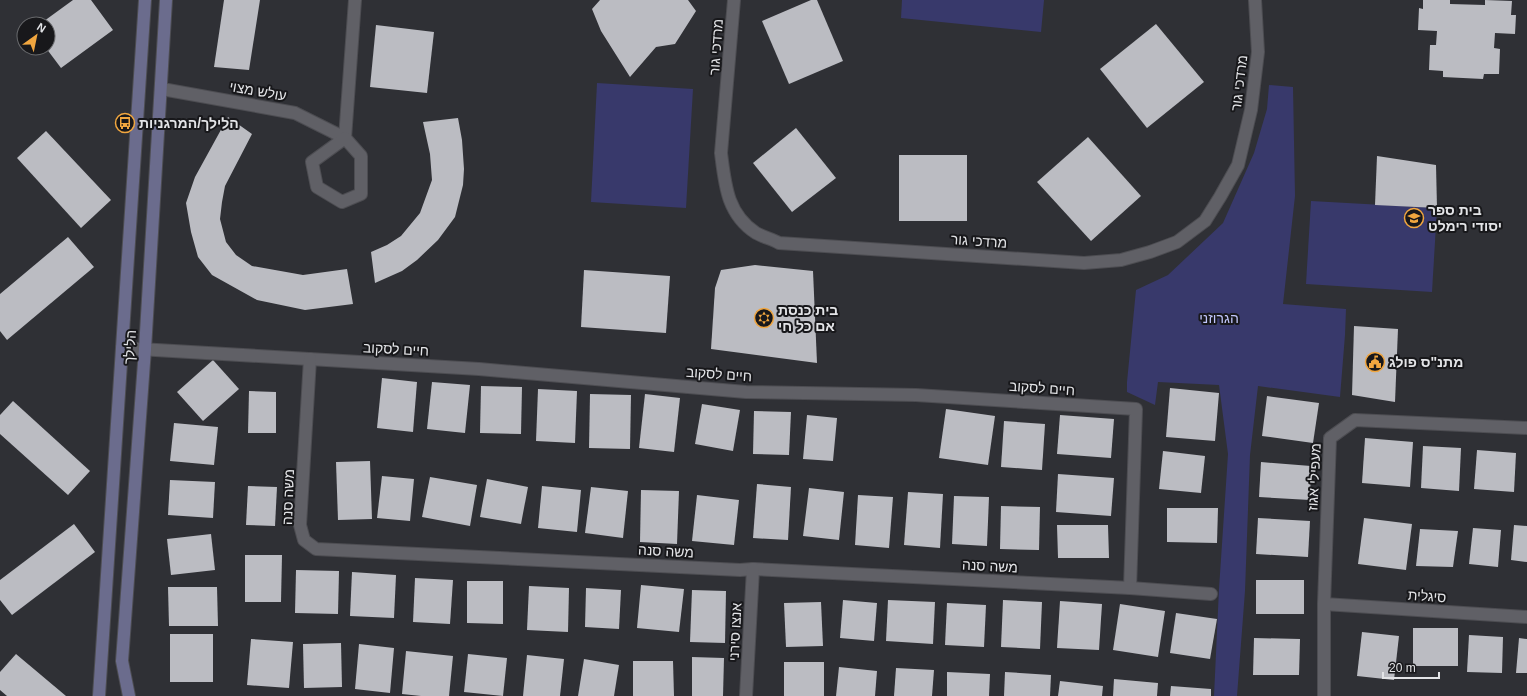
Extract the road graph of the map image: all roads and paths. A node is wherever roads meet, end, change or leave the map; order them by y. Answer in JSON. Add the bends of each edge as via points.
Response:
{"nodes":[{"id":1,"x":145,"y":0,"type":"edge"},
{"id":2,"x":166,"y":0,"type":"edge"},
{"id":3,"x":354,"y":0,"type":"edge"},
{"id":4,"x":734,"y":0,"type":"edge"},
{"id":5,"x":1255,"y":0,"type":"edge"},
{"id":6,"x":162,"y":89,"type":"junction"},
{"id":7,"x":345,"y":138,"type":"junction"},
{"id":8,"x":122,"y":348,"type":"junction"},
{"id":9,"x":145,"y":349,"type":"junction"},
{"id":10,"x":310,"y":359,"type":"junction"},
{"id":11,"x":1527,"y":428,"type":"edge"},
{"id":12,"x":753,"y":569,"type":"junction"},
{"id":13,"x":1130,"y":588,"type":"junction"},
{"id":14,"x":1211,"y":594,"type":"dead end"},
{"id":15,"x":1324,"y":604,"type":"junction"},
{"id":16,"x":1527,"y":617,"type":"edge"},
{"id":17,"x":99,"y":696,"type":"edge"},
{"id":18,"x":129,"y":696,"type":"edge"},
{"id":19,"x":746,"y":696,"type":"edge"},
{"id":20,"x":1324,"y":696,"type":"edge"}],
"edges":[{"from":1,"to":8,"type":"street","name":"הלילך"},
{"from":2,"to":6,"type":"street","name":"הלילך"},
{"from":3,"to":7,"type":"street"},
{"from":4,"to":5,"type":"street","name":"מרדכי גור","via":[[721,153],[730,202],[742,220],[756,233],[779,243],[1084,263],[1121,260],[1157,250],[1178,242],[1205,221],[1238,165],[1251,110],[1258,52]]},
{"from":6,"to":7,"type":"street","name":"עולש מצוי","via":[[295,113]]},
{"from":6,"to":9,"type":"street","name":"הלילך"},
{"from":7,"to":7,"type":"street","name":"עולש מצוי","via":[[312,162],[317,187],[342,202],[361,194],[361,156]]},
{"from":8,"to":9,"type":"street","name":"חיים לסקוב"},
{"from":8,"to":17,"type":"street","name":"הלילך"},
{"from":9,"to":10,"type":"street","name":"חיים לסקוב"},
{"from":9,"to":18,"type":"street","name":"הלילך","via":[[122,661]]},
{"from":10,"to":12,"type":"street","name":"משה סנה","via":[[300,525],[304,540],[316,549]]},
{"from":10,"to":13,"type":"street","name":"חיים לסקוב","via":[[479,369],[746,392],[916,395],[1136,409]]},
{"from":11,"to":15,"type":"street","name":"מעפילי אגוז","via":[[1355,420],[1330,438]]},
{"from":12,"to":13,"type":"street","name":"משה סנה"},
{"from":12,"to":19,"type":"street","name":"אנצו סירני"},
{"from":13,"to":14,"type":"street","name":"משה סנה"},
{"from":15,"to":16,"type":"street","name":"סיגלית"},
{"from":15,"to":20,"type":"street","name":"מעפילי אגוז"}]}
